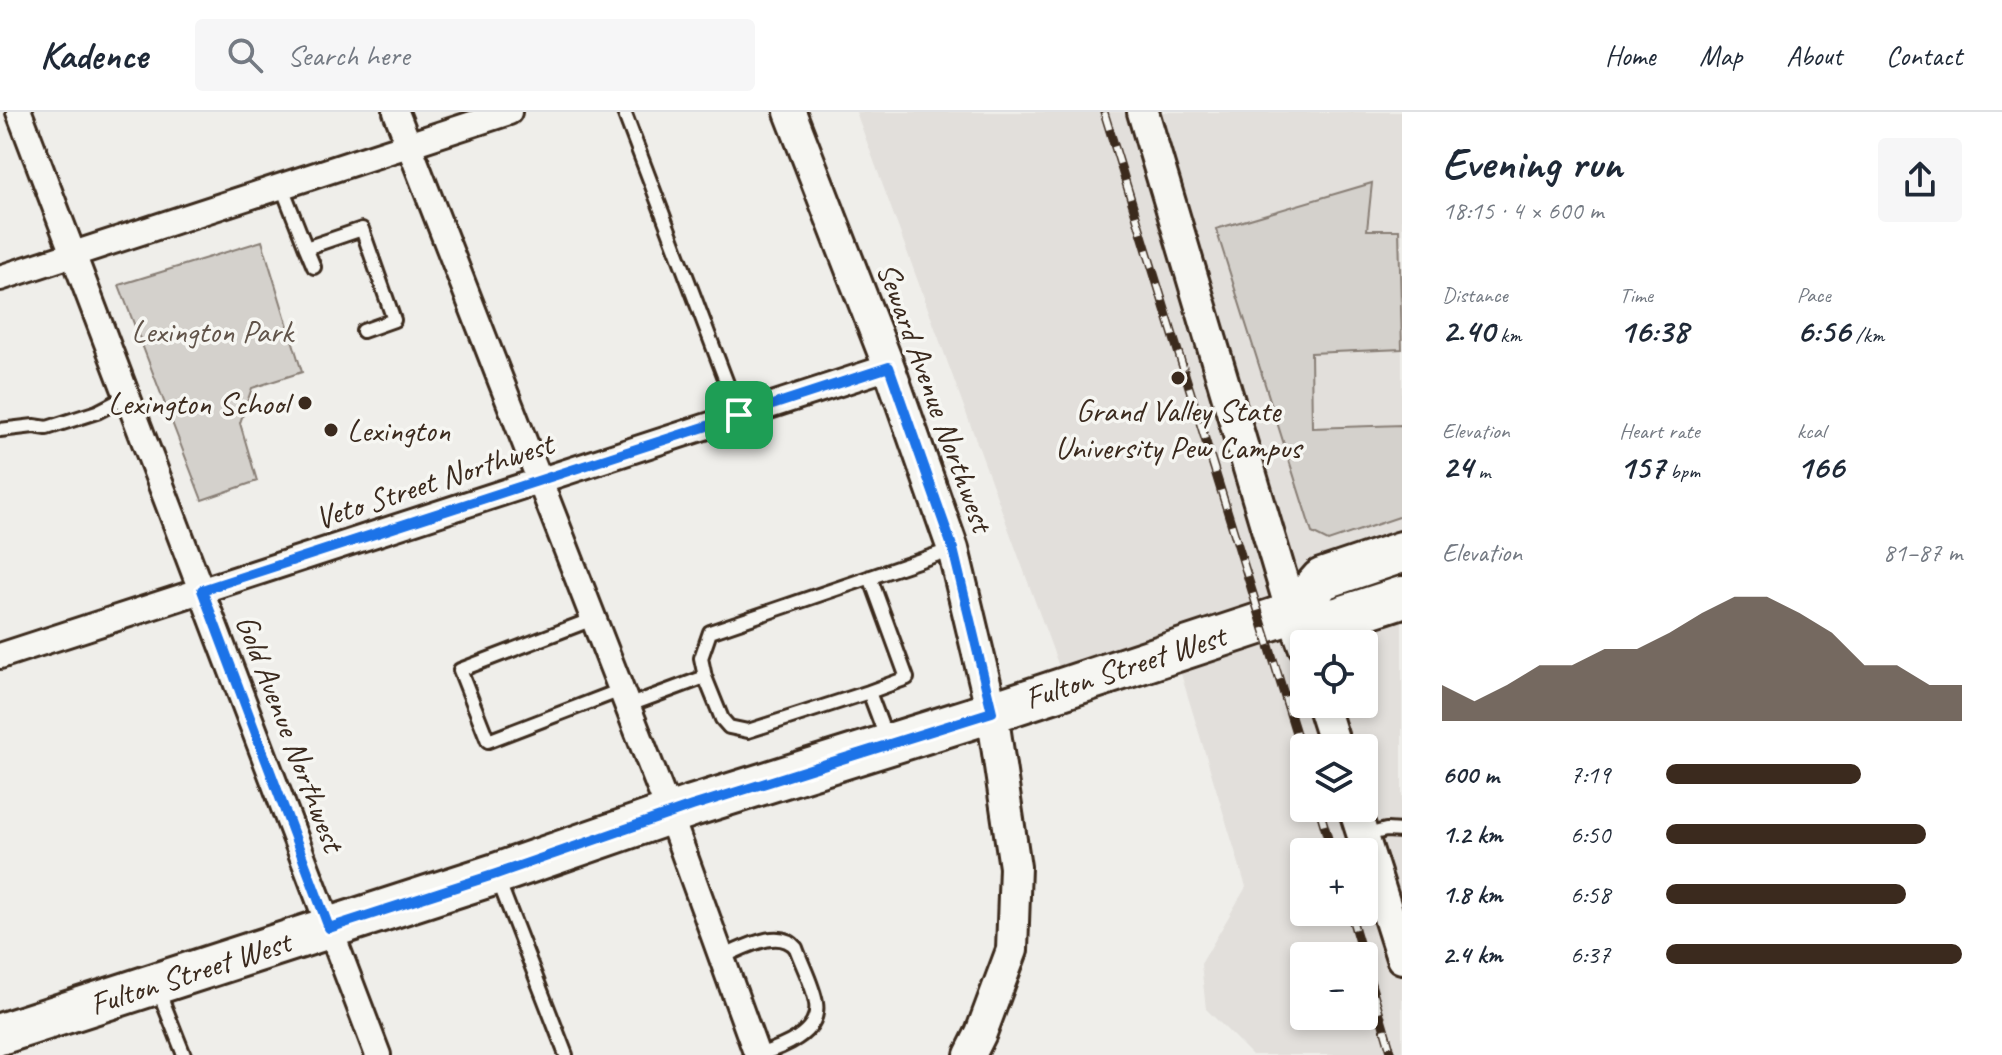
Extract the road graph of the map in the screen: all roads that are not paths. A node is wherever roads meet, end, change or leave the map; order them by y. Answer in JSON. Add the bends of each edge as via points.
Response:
{"nodes":[{"id":1,"x":19,"y":112,"type":"edge"},
{"id":2,"x":396,"y":112,"type":"edge"},
{"id":3,"x":509,"y":112,"type":"edge"},
{"id":4,"x":624,"y":112,"type":"edge"},
{"id":5,"x":790,"y":112,"type":"edge"},
{"id":6,"x":1143,"y":112,"type":"edge"},
{"id":7,"x":409,"y":145,"type":"junction"},
{"id":8,"x":282,"y":187,"type":"junction"},
{"id":9,"x":306,"y":248,"type":"junction"},
{"id":10,"x":73,"y":254,"type":"junction"},
{"id":11,"x":314,"y":267,"type":"dead end"},
{"id":12,"x":0,"y":278,"type":"edge"},
{"id":13,"x":363,"y":331,"type":"dead end"},
{"id":14,"x":889,"y":367,"type":"junction"},
{"id":15,"x":128,"y":396,"type":"junction"},
{"id":16,"x":739,"y":415,"type":"junction"},
{"id":17,"x":0,"y":430,"type":"edge"},
{"id":18,"x":540,"y":480,"type":"junction"},
{"id":19,"x":953,"y":549,"type":"junction"},
{"id":20,"x":1402,"y":552,"type":"edge"},
{"id":21,"x":870,"y":577,"type":"junction"},
{"id":22,"x":202,"y":590,"type":"junction"},
{"id":23,"x":1402,"y":597,"type":"edge"},
{"id":24,"x":593,"y":619,"type":"junction"},
{"id":25,"x":1298,"y":629,"type":"edge"},
{"id":26,"x":0,"y":656,"type":"edge"},
{"id":27,"x":705,"y":677,"type":"junction"},
{"id":28,"x":869,"y":692,"type":"junction"},
{"id":29,"x":624,"y":698,"type":"junction"},
{"id":30,"x":992,"y":712,"type":"junction"},
{"id":31,"x":888,"y":745,"type":"junction"},
{"id":32,"x":670,"y":815,"type":"junction"},
{"id":33,"x":1359,"y":822,"type":"edge"},
{"id":34,"x":1402,"y":831,"type":"edge"},
{"id":35,"x":496,"y":874,"type":"junction"},
{"id":36,"x":329,"y":928,"type":"junction"},
{"id":37,"x":722,"y":957,"type":"junction"},
{"id":38,"x":1402,"y":958,"type":"edge"},
{"id":39,"x":156,"y":984,"type":"junction"},
{"id":40,"x":0,"y":1034,"type":"edge"},
{"id":41,"x":184,"y":1055,"type":"edge"},
{"id":42,"x":378,"y":1055,"type":"edge"},
{"id":43,"x":566,"y":1055,"type":"edge"},
{"id":44,"x":758,"y":1055,"type":"edge"},
{"id":45,"x":970,"y":1055,"type":"edge"}],
"edges":[{"from":1,"to":10,"type":"street","name":"Gold Avenue Northwest"},
{"from":2,"to":7,"type":"street"},
{"from":3,"to":7,"type":"street"},
{"from":4,"to":16,"type":"lane"},
{"from":5,"to":14,"type":"street","name":"Seward Avenue Northwest"},
{"from":6,"to":25,"type":"street"},
{"from":7,"to":8,"type":"street"},
{"from":7,"to":18,"type":"street"},
{"from":8,"to":9,"type":"lane"},
{"from":8,"to":10,"type":"street"},
{"from":9,"to":11,"type":"lane"},
{"from":9,"to":13,"type":"lane","via":[[362,229],[394,320]]},
{"from":10,"to":12,"type":"street"},
{"from":10,"to":15,"type":"street","name":"Gold Avenue Northwest"},
{"from":14,"to":16,"type":"street","name":"Veto Street Northwest"},
{"from":14,"to":19,"type":"street","name":"Seward Avenue Northwest"},
{"from":15,"to":17,"type":"lane","via":[[47,428]]},
{"from":15,"to":22,"type":"street","name":"Gold Avenue Northwest"},
{"from":16,"to":18,"type":"street","name":"Veto Street Northwest"},
{"from":18,"to":22,"type":"street","name":"Veto Street Northwest"},
{"from":18,"to":24,"type":"street"},
{"from":19,"to":21,"type":"lane"},
{"from":19,"to":30,"type":"street","name":"Seward Avenue Northwest"},
{"from":20,"to":25,"type":"main road","via":[[1322,579]]},
{"from":21,"to":27,"type":"lane","via":[[710,632],[701,658]]},
{"from":21,"to":28,"type":"lane","via":[[907,678]]},
{"from":22,"to":26,"type":"street","name":"Veto Street Northwest"},
{"from":22,"to":36,"type":"street","name":"Gold Avenue Northwest"},
{"from":23,"to":25,"type":"main road","name":"Fulton Street West"},
{"from":24,"to":29,"type":"street"},
{"from":24,"to":29,"type":"lane","via":[[460,670],[488,741]]},
{"from":25,"to":30,"type":"main road","name":"Fulton Street West"},
{"from":27,"to":28,"type":"lane","via":[[722,719],[729,727],[748,731]]},
{"from":27,"to":29,"type":"lane"},
{"from":28,"to":31,"type":"lane"},
{"from":29,"to":32,"type":"street"},
{"from":30,"to":31,"type":"main road","name":"Fulton Street West"},
{"from":30,"to":45,"type":"street","name":"Seward Avenue Northwest","via":[[1015,867],[1012,950]]},
{"from":31,"to":32,"type":"main road","name":"Fulton Street West"},
{"from":32,"to":35,"type":"main road","name":"Fulton Street West"},
{"from":32,"to":37,"type":"street"},
{"from":33,"to":34,"type":"lane"},
{"from":33,"to":38,"type":"street"},
{"from":35,"to":36,"type":"main road","name":"Fulton Street West"},
{"from":35,"to":43,"type":"lane"},
{"from":36,"to":39,"type":"main road","name":"Fulton Street West"},
{"from":36,"to":42,"type":"street","name":"Gold Avenue Northwest"},
{"from":37,"to":44,"type":"street"},
{"from":37,"to":44,"type":"lane","via":[[769,939],[781,938],[796,948],[816,1008],[801,1036]]},
{"from":39,"to":40,"type":"main road","name":"Fulton Street West"},
{"from":39,"to":41,"type":"lane"}]}
